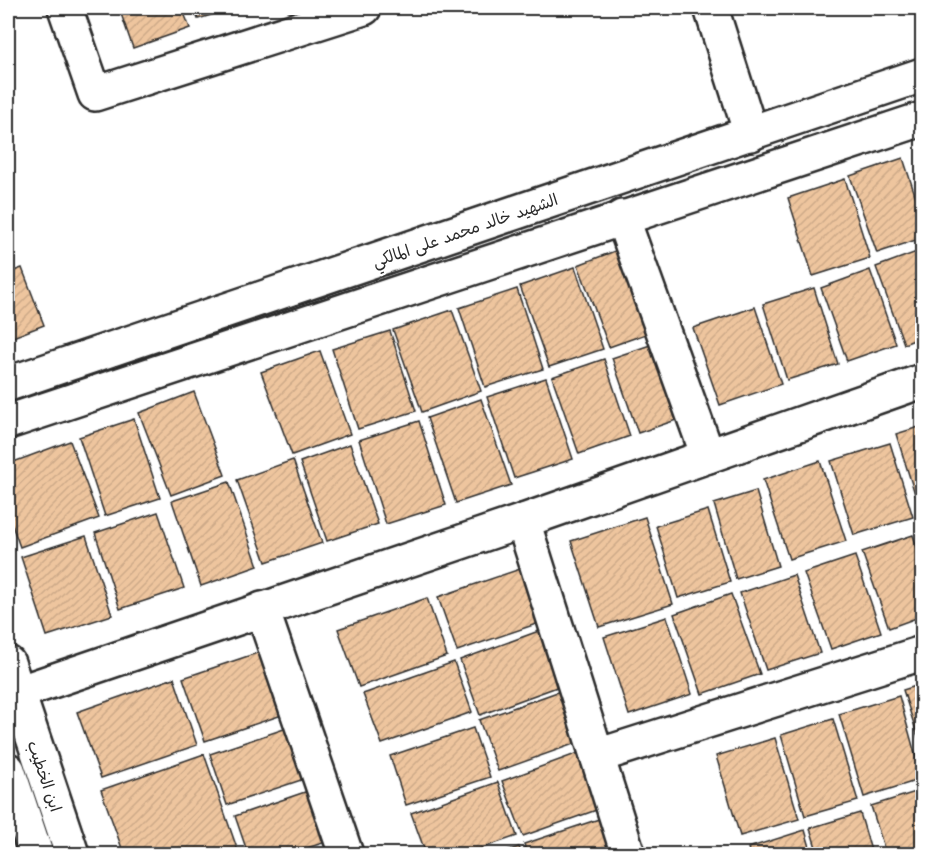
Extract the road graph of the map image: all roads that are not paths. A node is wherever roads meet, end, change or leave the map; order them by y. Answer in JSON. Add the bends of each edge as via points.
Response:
{"nodes":[{"id":1,"x":65,"y":8,"type":"edge"},
{"id":2,"x":364,"y":8,"type":"edge"},
{"id":3,"x":711,"y":8,"type":"edge"},
{"id":4,"x":922,"y":75,"type":"edge"},
{"id":5,"x":922,"y":118,"type":"edge"},
{"id":6,"x":751,"y":134,"type":"junction"},
{"id":7,"x":622,"y":217,"type":"junction"},
{"id":8,"x":922,"y":381,"type":"edge"},
{"id":9,"x":8,"y":384,"type":"edge"},
{"id":10,"x":8,"y":422,"type":"edge"},
{"id":11,"x":708,"y":456,"type":"junction"},
{"id":12,"x":523,"y":521,"type":"junction"},
{"id":13,"x":262,"y":609,"type":"junction"},
{"id":14,"x":922,"y":653,"type":"edge"},
{"id":15,"x":12,"y":678,"type":"edge"},
{"id":16,"x":597,"y":756,"type":"junction"},
{"id":17,"x":8,"y":770,"type":"edge"},
{"id":18,"x":36,"y":855,"type":"edge"},
{"id":19,"x":72,"y":855,"type":"edge"},
{"id":20,"x":346,"y":855,"type":"edge"},
{"id":21,"x":628,"y":855,"type":"edge"}],
"edges":[{"from":1,"to":2,"type":"street","via":[[95,94]]},
{"from":3,"to":6,"type":"street"},
{"from":4,"to":6,"type":"street","name":"الشهيد خالد محمد على المالكي"},
{"from":5,"to":7,"type":"street"},
{"from":6,"to":9,"type":"street","name":"الشهيد خالد محمد على المالكي"},
{"from":7,"to":10,"type":"street"},
{"from":7,"to":11,"type":"street"},
{"from":8,"to":11,"type":"street"},
{"from":11,"to":12,"type":"street"},
{"from":12,"to":13,"type":"street"},
{"from":12,"to":16,"type":"street"},
{"from":13,"to":15,"type":"street"},
{"from":13,"to":20,"type":"street"},
{"from":14,"to":16,"type":"street"},
{"from":15,"to":19,"type":"street","name":"ابن الخطيب"},
{"from":16,"to":21,"type":"street"},
{"from":17,"to":18,"type":"street","name":"ابن الخطيب"}]}
